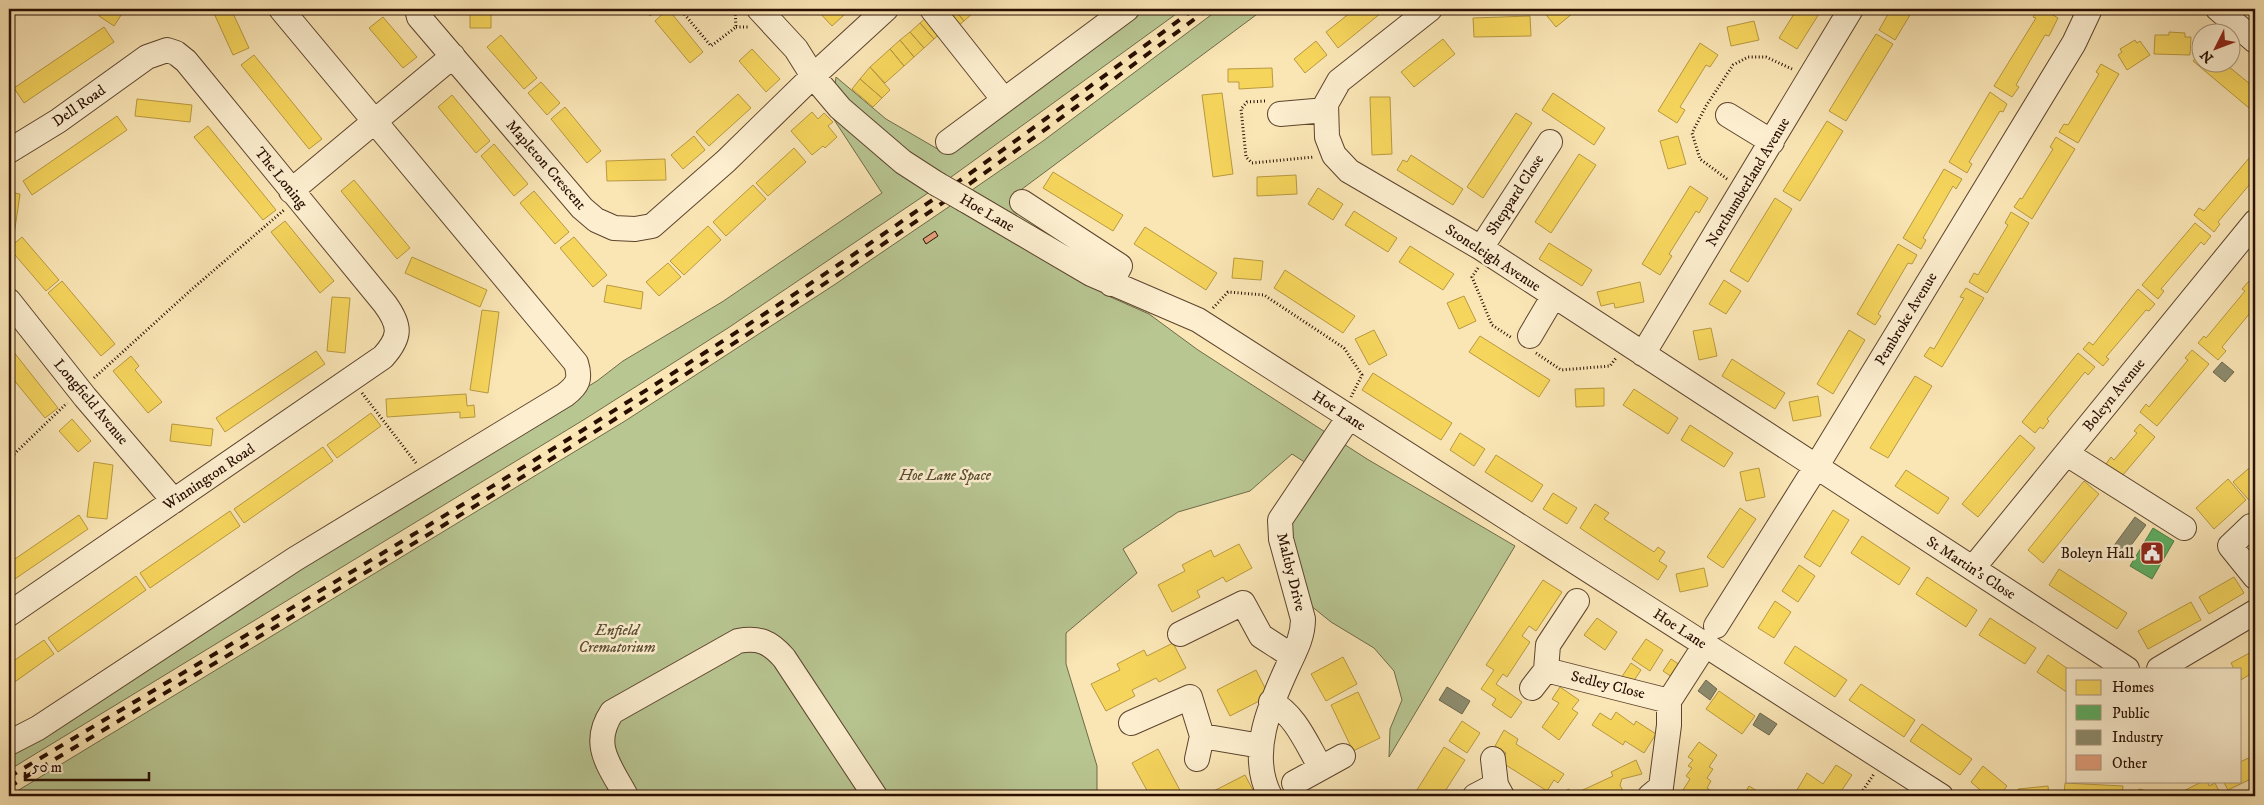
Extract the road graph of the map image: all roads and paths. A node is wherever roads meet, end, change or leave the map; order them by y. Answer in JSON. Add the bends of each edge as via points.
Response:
{"nodes":[{"id":1,"x":281,"y":9,"type":"edge"},
{"id":2,"x":417,"y":9,"type":"edge"},
{"id":3,"x":680,"y":9,"type":"edge"},
{"id":4,"x":735,"y":9,"type":"edge"},
{"id":5,"x":759,"y":9,"type":"edge"},
{"id":6,"x":886,"y":9,"type":"edge"},
{"id":7,"x":932,"y":9,"type":"edge"},
{"id":8,"x":1127,"y":9,"type":"edge"},
{"id":9,"x":1430,"y":9,"type":"edge"},
{"id":10,"x":1851,"y":9,"type":"edge"},
{"id":11,"x":2090,"y":9,"type":"edge"},
{"id":12,"x":2218,"y":9,"type":"edge"},
{"id":13,"x":2255,"y":41,"type":"edge"},
{"id":14,"x":453,"y":56,"type":"junction"},
{"id":15,"x":147,"y":57,"type":"joint"},
{"id":16,"x":813,"y":76,"type":"junction"},
{"id":17,"x":1004,"y":100,"type":"junction"},
{"id":18,"x":1326,"y":110,"type":"junction"},
{"id":19,"x":1280,"y":114,"type":"dead end"},
{"id":20,"x":1728,"y":115,"type":"dead end"},
{"id":21,"x":374,"y":122,"type":"junction"},
{"id":22,"x":948,"y":142,"type":"dead end"},
{"id":23,"x":1550,"y":142,"type":"dead end"},
{"id":24,"x":1772,"y":142,"type":"junction"},
{"id":25,"x":9,"y":152,"type":"edge"},
{"id":26,"x":294,"y":195,"type":"junction"},
{"id":27,"x":1022,"y":202,"type":"dead end"},
{"id":28,"x":2255,"y":222,"type":"edge"},
{"id":29,"x":1481,"y":248,"type":"junction"},
{"id":30,"x":1111,"y":284,"type":"junction"},
{"id":31,"x":1553,"y":297,"type":"junction"},
{"id":32,"x":9,"y":302,"type":"edge"},
{"id":33,"x":1204,"y":324,"type":"junction"},
{"id":34,"x":397,"y":331,"type":"joint"},
{"id":35,"x":1530,"y":336,"type":"dead end"},
{"id":36,"x":1643,"y":354,"type":"junction"},
{"id":37,"x":351,"y":380,"type":"junction"},
{"id":38,"x":80,"y":391,"type":"junction"},
{"id":39,"x":1345,"y":415,"type":"junction"},
{"id":40,"x":2067,"y":454,"type":"junction"},
{"id":41,"x":9,"y":460,"type":"edge"},
{"id":42,"x":1816,"y":467,"type":"junction"},
{"id":43,"x":427,"y":478,"type":"junction"},
{"id":44,"x":174,"y":501,"type":"junction"},
{"id":45,"x":2251,"y":526,"type":"dead end"},
{"id":46,"x":2184,"y":528,"type":"dead end"},
{"id":47,"x":1973,"y":568,"type":"junction"},
{"id":48,"x":2255,"y":578,"type":"edge"},
{"id":49,"x":1577,"y":601,"type":"dead end"},
{"id":50,"x":2255,"y":612,"type":"edge"},
{"id":51,"x":9,"y":614,"type":"edge"},
{"id":52,"x":1180,"y":634,"type":"dead end"},
{"id":53,"x":1710,"y":635,"type":"junction"},
{"id":54,"x":1292,"y":656,"type":"junction"},
{"id":55,"x":2125,"y":668,"type":"edge"},
{"id":56,"x":2161,"y":668,"type":"edge"},
{"id":57,"x":1669,"y":701,"type":"junction"},
{"id":58,"x":1272,"y":702,"type":"junction"},
{"id":59,"x":1131,"y":723,"type":"dead end"},
{"id":60,"x":1202,"y":736,"type":"junction"},
{"id":61,"x":9,"y":743,"type":"edge"},
{"id":62,"x":1261,"y":746,"type":"junction"},
{"id":63,"x":1343,"y":756,"type":"dead end"},
{"id":64,"x":1493,"y":759,"type":"dead end"},
{"id":65,"x":1197,"y":760,"type":"dead end"},
{"id":66,"x":1884,"y":760,"type":"junction"},
{"id":67,"x":1321,"y":768,"type":"junction"},
{"id":68,"x":1294,"y":783,"type":"dead end"},
{"id":69,"x":1499,"y":791,"type":"edge"},
{"id":70,"x":1662,"y":793,"type":"edge"},
{"id":71,"x":626,"y":796,"type":"edge"},
{"id":72,"x":875,"y":796,"type":"edge"},
{"id":73,"x":1270,"y":796,"type":"edge"},
{"id":74,"x":1475,"y":796,"type":"edge"},
{"id":75,"x":1858,"y":796,"type":"edge"},
{"id":76,"x":1941,"y":796,"type":"edge"}],
"edges":[{"from":1,"to":21,"type":"street"},
{"from":2,"to":14,"type":"street","name":"Mapleton Crescent"},
{"from":3,"to":4,"type":"path","via":[[711,46],[736,27]]},
{"from":5,"to":16,"type":"street","name":"Hoe Lane","via":[[796,49]]},
{"from":6,"to":16,"type":"street","name":"Mapleton Crescent"},
{"from":7,"to":17,"type":"street"},
{"from":8,"to":17,"type":"street"},
{"from":9,"to":18,"type":"street","name":"Stoneleigh Avenue","via":[[1339,81]]},
{"from":10,"to":24,"type":"street","name":"Northumberland Avenue"},
{"from":11,"to":42,"type":"street","name":"Pembroke Avenue","via":[[2074,43]]},
{"from":12,"to":13,"type":"street"},
{"from":14,"to":16,"type":"street","name":"Mapleton Crescent","via":[[582,208],[596,220],[614,228],[635,230],[652,226],[726,162]]},
{"from":14,"to":21,"type":"street"},
{"from":15,"to":25,"type":"street","name":"Dell Road"},
{"from":15,"to":26,"type":"street","name":"The Loning","via":[[167,50],[186,61]]},
{"from":16,"to":30,"type":"street","name":"Hoe Lane","bridge":true,"via":[[840,108],[878,142],[937,184]]},
{"from":17,"to":22,"type":"street"},
{"from":18,"to":19,"type":"street"},
{"from":18,"to":29,"type":"street","name":"Stoneleigh Avenue","via":[[1327,137],[1334,155],[1349,171]]},
{"from":20,"to":24,"type":"street"},
{"from":21,"to":26,"type":"street"},
{"from":21,"to":43,"type":"street","via":[[576,362],[580,375],[578,385],[565,396]]},
{"from":23,"to":29,"type":"street","name":"Sheppard Close"},
{"from":24,"to":36,"type":"street","name":"Northumberland Avenue"},
{"from":26,"to":34,"type":"street","name":"The Loning","via":[[385,304],[393,315]]},
{"from":26,"to":38,"type":"path"},
{"from":27,"to":30,"type":"street","via":[[1120,266]]},
{"from":28,"to":40,"type":"street","name":"Boleyn Avenue"},
{"from":29,"to":31,"type":"street","name":"Stoneleigh Avenue"},
{"from":30,"to":33,"type":"street","name":"Hoe Lane"},
{"from":31,"to":35,"type":"street"},
{"from":31,"to":36,"type":"street","name":"Stoneleigh Avenue"},
{"from":32,"to":38,"type":"street","name":"Longfield Avenue"},
{"from":33,"to":39,"type":"street","name":"Hoe Lane"},
{"from":33,"to":39,"type":"path","via":[[1228,292],[1264,295],[1344,348],[1362,375]]},
{"from":34,"to":37,"type":"street","name":"Winnington Road","via":[[397,338],[384,357]]},
{"from":36,"to":42,"type":"street","name":"Stoneleigh Avenue"},
{"from":37,"to":43,"type":"path"},
{"from":37,"to":44,"type":"street","name":"Winnington Road"},
{"from":38,"to":41,"type":"path"},
{"from":38,"to":44,"type":"street","name":"Longfield Avenue"},
{"from":39,"to":53,"type":"street","name":"Hoe Lane"},
{"from":39,"to":54,"type":"street","name":"Maltby Drive","via":[[1280,520],[1281,538],[1303,619],[1303,633]]},
{"from":40,"to":46,"type":"street"},
{"from":40,"to":47,"type":"street","name":"Boleyn Avenue"},
{"from":42,"to":47,"type":"street","name":"St Martin's Close"},
{"from":42,"to":53,"type":"street","name":"Pembroke Avenue"},
{"from":43,"to":61,"type":"street","via":[[295,559],[38,728]]},
{"from":44,"to":51,"type":"street","name":"Winnington Road"},
{"from":45,"to":48,"type":"street","via":[[2230,546]]},
{"from":47,"to":55,"type":"street","name":"St Martin's Close"},
{"from":49,"to":57,"type":"street","name":"Sedley Close","via":[[1548,646],[1539,679]]},
{"from":50,"to":56,"type":"street"},
{"from":52,"to":54,"type":"street","via":[[1242,603],[1260,636]]},
{"from":53,"to":57,"type":"street","name":"Pembroke Avenue"},
{"from":53,"to":66,"type":"street","name":"Hoe Lane"},
{"from":54,"to":58,"type":"street","name":"Maltby Drive"},
{"from":57,"to":70,"type":"street"},
{"from":58,"to":62,"type":"street","name":"Maltby Drive"},
{"from":58,"to":67,"type":"street","via":[[1283,708],[1292,719]]},
{"from":59,"to":60,"type":"street","via":[[1190,697]]},
{"from":60,"to":62,"type":"street"},
{"from":60,"to":65,"type":"street"},
{"from":62,"to":73,"type":"street","name":"Maltby Drive","via":[[1260,762]]},
{"from":63,"to":67,"type":"street"},
{"from":64,"to":69,"type":"street"},
{"from":66,"to":75,"type":"path"},
{"from":66,"to":76,"type":"street","name":"Hoe Lane"},
{"from":67,"to":68,"type":"street"},
{"from":69,"to":74,"type":"street"},
{"from":71,"to":72,"type":"street","via":[[602,751],[603,725],[612,712],[738,641],[752,638],[775,647],[784,658]]}]}
